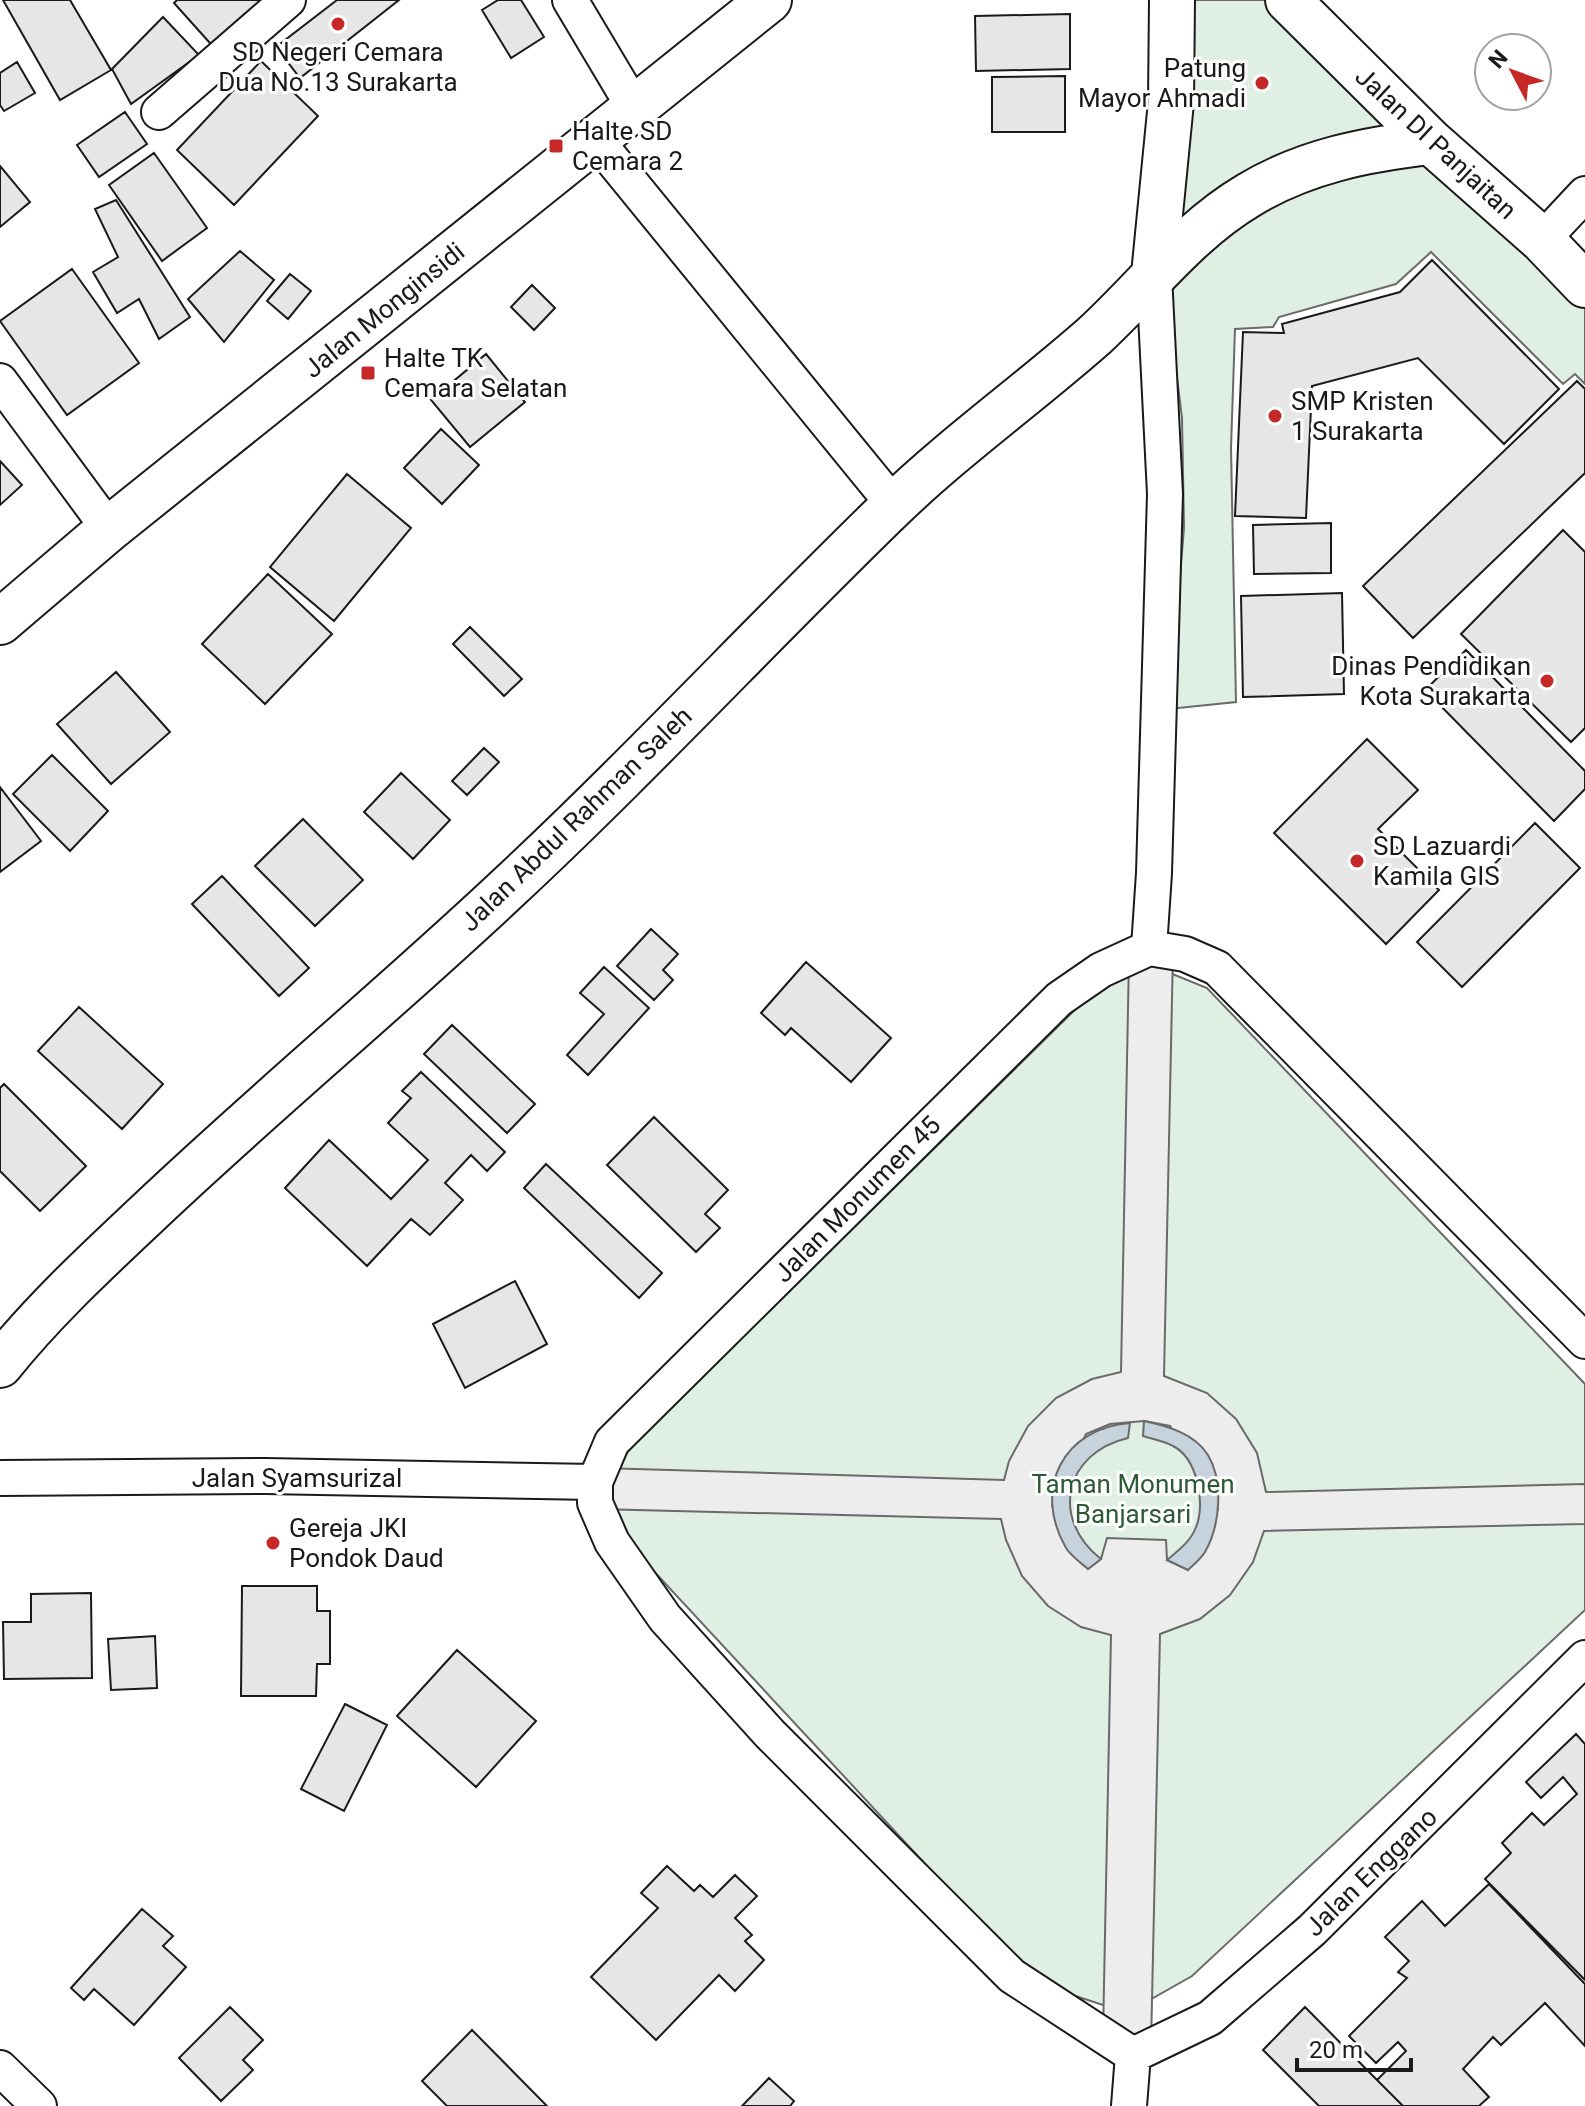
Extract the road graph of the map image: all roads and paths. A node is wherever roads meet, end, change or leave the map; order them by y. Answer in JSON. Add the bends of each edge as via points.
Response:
{"nodes":[{"id":1,"x":288,"y":0,"type":"edge"},
{"id":2,"x":570,"y":0,"type":"edge"},
{"id":3,"x":769,"y":0,"type":"edge"},
{"id":4,"x":1172,"y":0,"type":"edge"},
{"id":5,"x":1288,"y":0,"type":"edge"},
{"id":6,"x":635,"y":109,"type":"junction"},
{"id":7,"x":159,"y":112,"type":"dead end"},
{"id":8,"x":596,"y":140,"type":"junction"},
{"id":9,"x":1431,"y":142,"type":"junction"},
{"id":10,"x":1585,"y":194,"type":"edge"},
{"id":11,"x":1542,"y":240,"type":"junction"},
{"id":12,"x":1154,"y":275,"type":"junction"},
{"id":13,"x":1585,"y":285,"type":"edge"},
{"id":14,"x":0,"y":381,"type":"edge"},
{"id":15,"x":894,"y":505,"type":"junction"},
{"id":16,"x":109,"y":529,"type":"junction"},
{"id":17,"x":0,"y":622,"type":"edge"},
{"id":18,"x":1149,"y":948,"type":"junction"},
{"id":19,"x":1585,"y":1341,"type":"edge"},
{"id":20,"x":0,"y":1365,"type":"edge"},
{"id":21,"x":0,"y":1478,"type":"edge"},
{"id":22,"x":595,"y":1482,"type":"junction"},
{"id":23,"x":1585,"y":1658,"type":"edge"},
{"id":24,"x":1133,"y":2055,"type":"junction"},
{"id":25,"x":0,"y":2068,"type":"edge"},
{"id":26,"x":39,"y":2106,"type":"edge"},
{"id":27,"x":1129,"y":2106,"type":"edge"}],
"edges":[{"from":1,"to":7,"type":"street"},
{"from":2,"to":6,"type":"street"},
{"from":3,"to":6,"type":"main road","name":"Jalan Monginsidi"},
{"from":4,"to":12,"type":"main road","via":[[1171,102]]},
{"from":5,"to":9,"type":"main road","name":"Jalan DI Panjaitan"},
{"from":6,"to":8,"type":"main road","name":"Jalan Monginsidi"},
{"from":8,"to":15,"type":"street"},
{"from":8,"to":16,"type":"main road","name":"Jalan Monginsidi"},
{"from":9,"to":11,"type":"main road","name":"Jalan DI Panjaitan"},
{"from":9,"to":12,"type":"main road","name":"Jalan Abdul Rahman Saleh","via":[[1369,149],[1308,167],[1250,194],[1199,230]]},
{"from":10,"to":11,"type":"street"},
{"from":11,"to":13,"type":"main road","name":"Jalan DI Panjaitan"},
{"from":12,"to":15,"type":"main road","name":"Jalan Abdul Rahman Saleh","via":[[1096,334]]},
{"from":12,"to":18,"type":"street","via":[[1165,494]]},
{"from":14,"to":16,"type":"street"},
{"from":15,"to":20,"type":"main road","name":"Jalan Abdul Rahman Saleh","via":[[508,888],[210,1153],[75,1283]]},
{"from":16,"to":17,"type":"main road","name":"Jalan Monginsidi"},
{"from":18,"to":19,"type":"street","via":[[1185,954],[1217,968]]},
{"from":18,"to":22,"type":"street","name":"Jalan Monumen 45","via":[[1101,970],[1059,999],[612,1442]]},
{"from":21,"to":22,"type":"street","name":"Jalan Syamsurizal"},
{"from":22,"to":24,"type":"street","via":[[595,1503],[612,1542],[665,1618],[770,1734],[1012,1976]]},
{"from":23,"to":24,"type":"street","name":"Jalan Enggano","via":[[1312,1930],[1210,2018]]},
{"from":24,"to":27,"type":"street"},
{"from":25,"to":26,"type":"street"}]}
